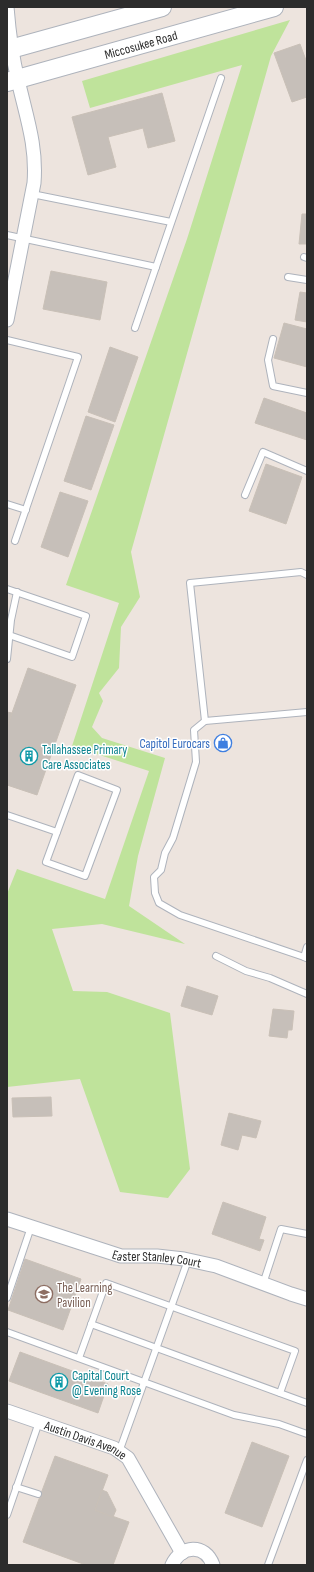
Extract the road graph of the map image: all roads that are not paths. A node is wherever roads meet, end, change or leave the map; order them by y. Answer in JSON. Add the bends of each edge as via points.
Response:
{"nodes":[{"id":1,"x":7,"y":7,"type":"edge"},
{"id":2,"x":162,"y":7,"type":"edge"},
{"id":3,"x":274,"y":7,"type":"edge"},
{"id":4,"x":10,"y":50,"type":"edge"},
{"id":5,"x":221,"y":78,"type":"dead end"},
{"id":6,"x":12,"y":81,"type":"edge"},
{"id":7,"x":32,"y":194,"type":"junction"},
{"id":8,"x":171,"y":222,"type":"junction"},
{"id":9,"x":7,"y":235,"type":"edge"},
{"id":10,"x":23,"y":238,"type":"junction"},
{"id":11,"x":156,"y":267,"type":"junction"},
{"id":12,"x":288,"y":278,"type":"dead end"},
{"id":13,"x":307,"y":280,"type":"edge"},
{"id":14,"x":7,"y":320,"type":"edge"},
{"id":15,"x":135,"y":328,"type":"dead end"},
{"id":16,"x":272,"y":339,"type":"dead end"},
{"id":17,"x":7,"y":340,"type":"edge"},
{"id":18,"x":307,"y":393,"type":"edge"},
{"id":19,"x":307,"y":471,"type":"edge"},
{"id":20,"x":245,"y":495,"type":"dead end"},
{"id":21,"x":7,"y":504,"type":"edge"},
{"id":22,"x":26,"y":510,"type":"junction"},
{"id":23,"x":16,"y":541,"type":"dead end"},
{"id":24,"x":307,"y":575,"type":"edge"},
{"id":25,"x":7,"y":589,"type":"edge"},
{"id":26,"x":18,"y":592,"type":"junction"},
{"id":27,"x":9,"y":635,"type":"junction"},
{"id":28,"x":7,"y":658,"type":"edge"},
{"id":29,"x":307,"y":712,"type":"edge"},
{"id":30,"x":205,"y":721,"type":"junction"},
{"id":31,"x":7,"y":815,"type":"edge"},
{"id":32,"x":57,"y":832,"type":"junction"},
{"id":33,"x":307,"y":947,"type":"edge"},
{"id":34,"x":216,"y":956,"type":"dead end"},
{"id":35,"x":306,"y":957,"type":"edge"},
{"id":36,"x":307,"y":994,"type":"edge"},
{"id":37,"x":7,"y":1219,"type":"edge"},
{"id":38,"x":32,"y":1227,"type":"junction"},
{"id":39,"x":307,"y":1234,"type":"edge"},
{"id":40,"x":188,"y":1260,"type":"junction"},
{"id":41,"x":263,"y":1284,"type":"junction"},
{"id":42,"x":7,"y":1298,"type":"edge"},
{"id":43,"x":307,"y":1299,"type":"edge"},
{"id":44,"x":171,"y":1307,"type":"junction"},
{"id":45,"x":91,"y":1324,"type":"junction"},
{"id":46,"x":7,"y":1332,"type":"edge"},
{"id":47,"x":157,"y":1348,"type":"junction"},
{"id":48,"x":79,"y":1358,"type":"junction"},
{"id":49,"x":144,"y":1382,"type":"junction"},
{"id":50,"x":280,"y":1393,"type":"junction"},
{"id":51,"x":307,"y":1403,"type":"edge"},
{"id":52,"x":7,"y":1411,"type":"edge"},
{"id":53,"x":39,"y":1422,"type":"junction"},
{"id":54,"x":306,"y":1432,"type":"edge"},
{"id":55,"x":119,"y":1452,"type":"junction"},
{"id":56,"x":307,"y":1460,"type":"edge"},
{"id":57,"x":16,"y":1487,"type":"junction"},
{"id":58,"x":38,"y":1494,"type":"dead end"},
{"id":59,"x":7,"y":1515,"type":"edge"},
{"id":60,"x":182,"y":1553,"type":"junction"},
{"id":61,"x":172,"y":1565,"type":"edge"},
{"id":62,"x":213,"y":1565,"type":"edge"},
{"id":63,"x":268,"y":1565,"type":"edge"}],
"edges":[{"from":1,"to":4,"type":"street"},
{"from":2,"to":4,"type":"street"},
{"from":3,"to":6,"type":"street","name":"Miccosukee Road"},
{"from":4,"to":6,"type":"street"},
{"from":5,"to":8,"type":"lane"},
{"from":6,"to":7,"type":"street","via":[[31,133],[36,163]]},
{"from":7,"to":8,"type":"lane"},
{"from":7,"to":10,"type":"street"},
{"from":8,"to":11,"type":"lane"},
{"from":9,"to":10,"type":"lane"},
{"from":10,"to":11,"type":"lane"},
{"from":10,"to":14,"type":"street"},
{"from":11,"to":15,"type":"lane"},
{"from":12,"to":13,"type":"lane"},
{"from":16,"to":18,"type":"lane","via":[[268,360],[273,386]]},
{"from":17,"to":22,"type":"lane","via":[[78,357]]},
{"from":19,"to":20,"type":"lane","via":[[263,452]]},
{"from":21,"to":22,"type":"lane"},
{"from":22,"to":23,"type":"lane"},
{"from":24,"to":30,"type":"lane","via":[[300,572],[190,583]]},
{"from":25,"to":26,"type":"lane"},
{"from":26,"to":27,"type":"lane"},
{"from":26,"to":27,"type":"lane","via":[[86,616],[72,657]]},
{"from":27,"to":28,"type":"lane"},
{"from":29,"to":30,"type":"lane"},
{"from":30,"to":35,"type":"lane","via":[[194,730],[196,762],[173,838],[165,853],[161,870],[154,877],[155,893],[159,903],[180,915]]},
{"from":31,"to":32,"type":"lane"},
{"from":32,"to":32,"type":"lane","via":[[78,775],[117,790],[85,876],[46,862]]},
{"from":33,"to":35,"type":"lane"},
{"from":34,"to":36,"type":"lane","via":[[246,971]]},
{"from":37,"to":38,"type":"street","name":"Easter Stanley Court"},
{"from":38,"to":40,"type":"street","name":"Easter Stanley Court","via":[[121,1256],[157,1256]]},
{"from":38,"to":42,"type":"lane"},
{"from":39,"to":41,"type":"lane","via":[[281,1229]]},
{"from":40,"to":41,"type":"street","name":"Easter Stanley Court","via":[[216,1266]]},
{"from":40,"to":44,"type":"lane"},
{"from":41,"to":43,"type":"street","name":"Easter Stanley Court"},
{"from":44,"to":45,"type":"lane","via":[[106,1283]]},
{"from":44,"to":47,"type":"lane"},
{"from":44,"to":50,"type":"lane","via":[[295,1351]]},
{"from":45,"to":47,"type":"lane"},
{"from":45,"to":48,"type":"lane"},
{"from":46,"to":48,"type":"lane"},
{"from":47,"to":49,"type":"lane"},
{"from":47,"to":50,"type":"lane"},
{"from":48,"to":49,"type":"lane"},
{"from":49,"to":54,"type":"lane","via":[[234,1415]]},
{"from":49,"to":55,"type":"lane"},
{"from":50,"to":51,"type":"lane"},
{"from":52,"to":53,"type":"street","name":"Austin Davis Avenue"},
{"from":53,"to":55,"type":"street","name":"Austin Davis Avenue"},
{"from":53,"to":57,"type":"lane"},
{"from":55,"to":60,"type":"street","name":"Austin Davis Avenue","via":[[128,1458]]},
{"from":56,"to":63,"type":"lane"},
{"from":57,"to":58,"type":"lane"},
{"from":57,"to":59,"type":"lane"},
{"from":60,"to":61,"type":"street"},
{"from":60,"to":62,"type":"street","via":[[192,1549],[200,1550],[209,1557]]}]}
